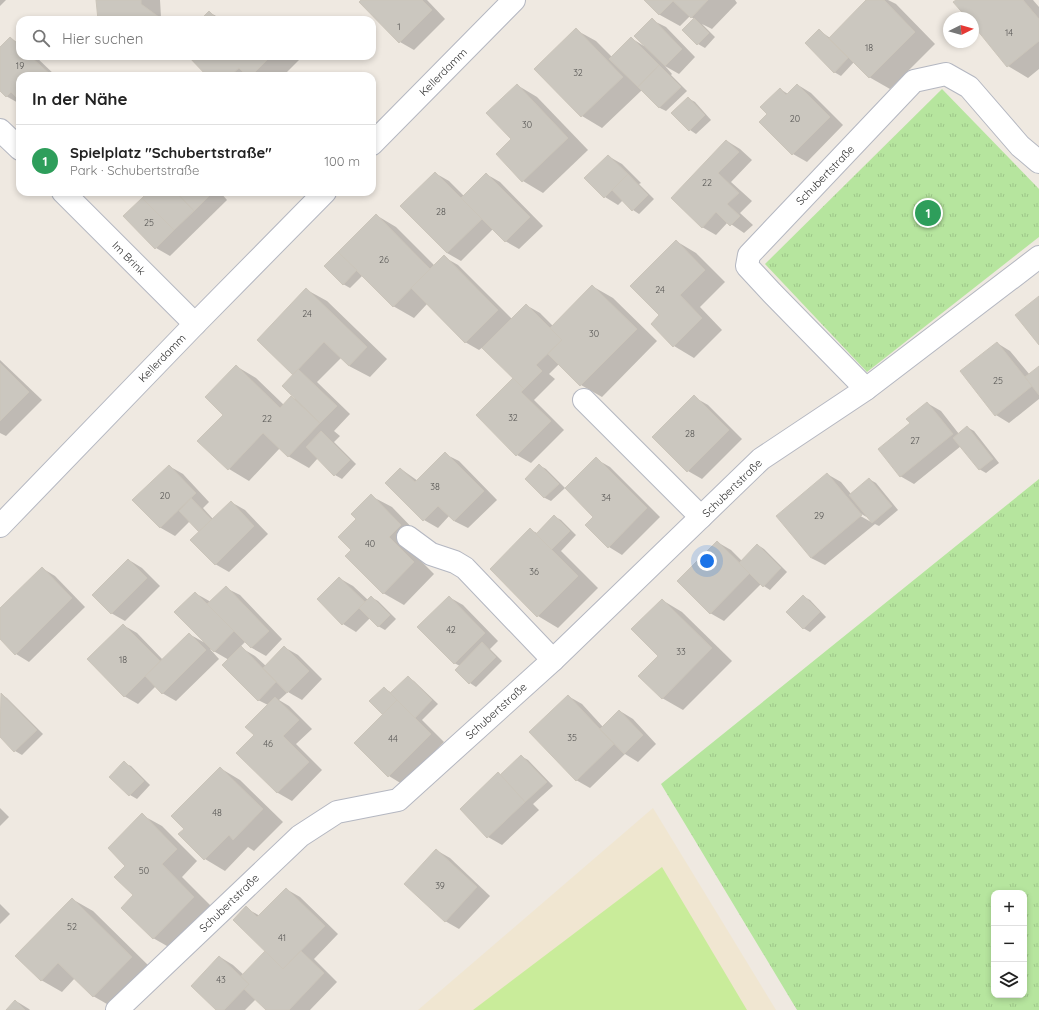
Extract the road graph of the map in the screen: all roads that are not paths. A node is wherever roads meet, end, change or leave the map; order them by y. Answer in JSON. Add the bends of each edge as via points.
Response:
{"nodes":[{"id":1,"x":510,"y":1,"type":"edge"},
{"id":2,"x":0,"y":130,"type":"edge"},
{"id":3,"x":376,"y":140,"type":"edge"},
{"id":4,"x":16,"y":146,"type":"edge"},
{"id":5,"x":1039,"y":162,"type":"edge"},
{"id":6,"x":67,"y":196,"type":"edge"},
{"id":7,"x":321,"y":196,"type":"edge"},
{"id":8,"x":1039,"y":257,"type":"edge"},
{"id":9,"x":195,"y":324,"type":"junction"},
{"id":10,"x":866,"y":389,"type":"junction"},
{"id":11,"x":584,"y":400,"type":"dead end"},
{"id":12,"x":701,"y":517,"type":"junction"},
{"id":13,"x":0,"y":526,"type":"edge"},
{"id":14,"x":408,"y":537,"type":"dead end"},
{"id":15,"x":553,"y":660,"type":"junction"},
{"id":16,"x":117,"y":1010,"type":"edge"}],
"edges":[{"from":1,"to":3,"type":"street","name":"Kellerdamm"},
{"from":2,"to":4,"type":"street"},
{"from":5,"to":10,"type":"street","name":"Schubertstraße","via":[[1020,146],[970,87],[946,74],[914,82],[749,254],[748,266]]},
{"from":6,"to":9,"type":"street","name":"Im Brink"},
{"from":7,"to":9,"type":"street","name":"Kellerdamm"},
{"from":8,"to":10,"type":"street","name":"Schubertstraße"},
{"from":9,"to":13,"type":"street","name":"Kellerdamm"},
{"from":10,"to":12,"type":"street","name":"Schubertstraße","via":[[761,459]]},
{"from":11,"to":12,"type":"street"},
{"from":12,"to":15,"type":"street","name":"Schubertstraße"},
{"from":14,"to":15,"type":"street","via":[[431,554],[465,568]]},
{"from":15,"to":16,"type":"street","name":"Schubertstraße","via":[[398,800],[337,812],[300,836]]}]}
